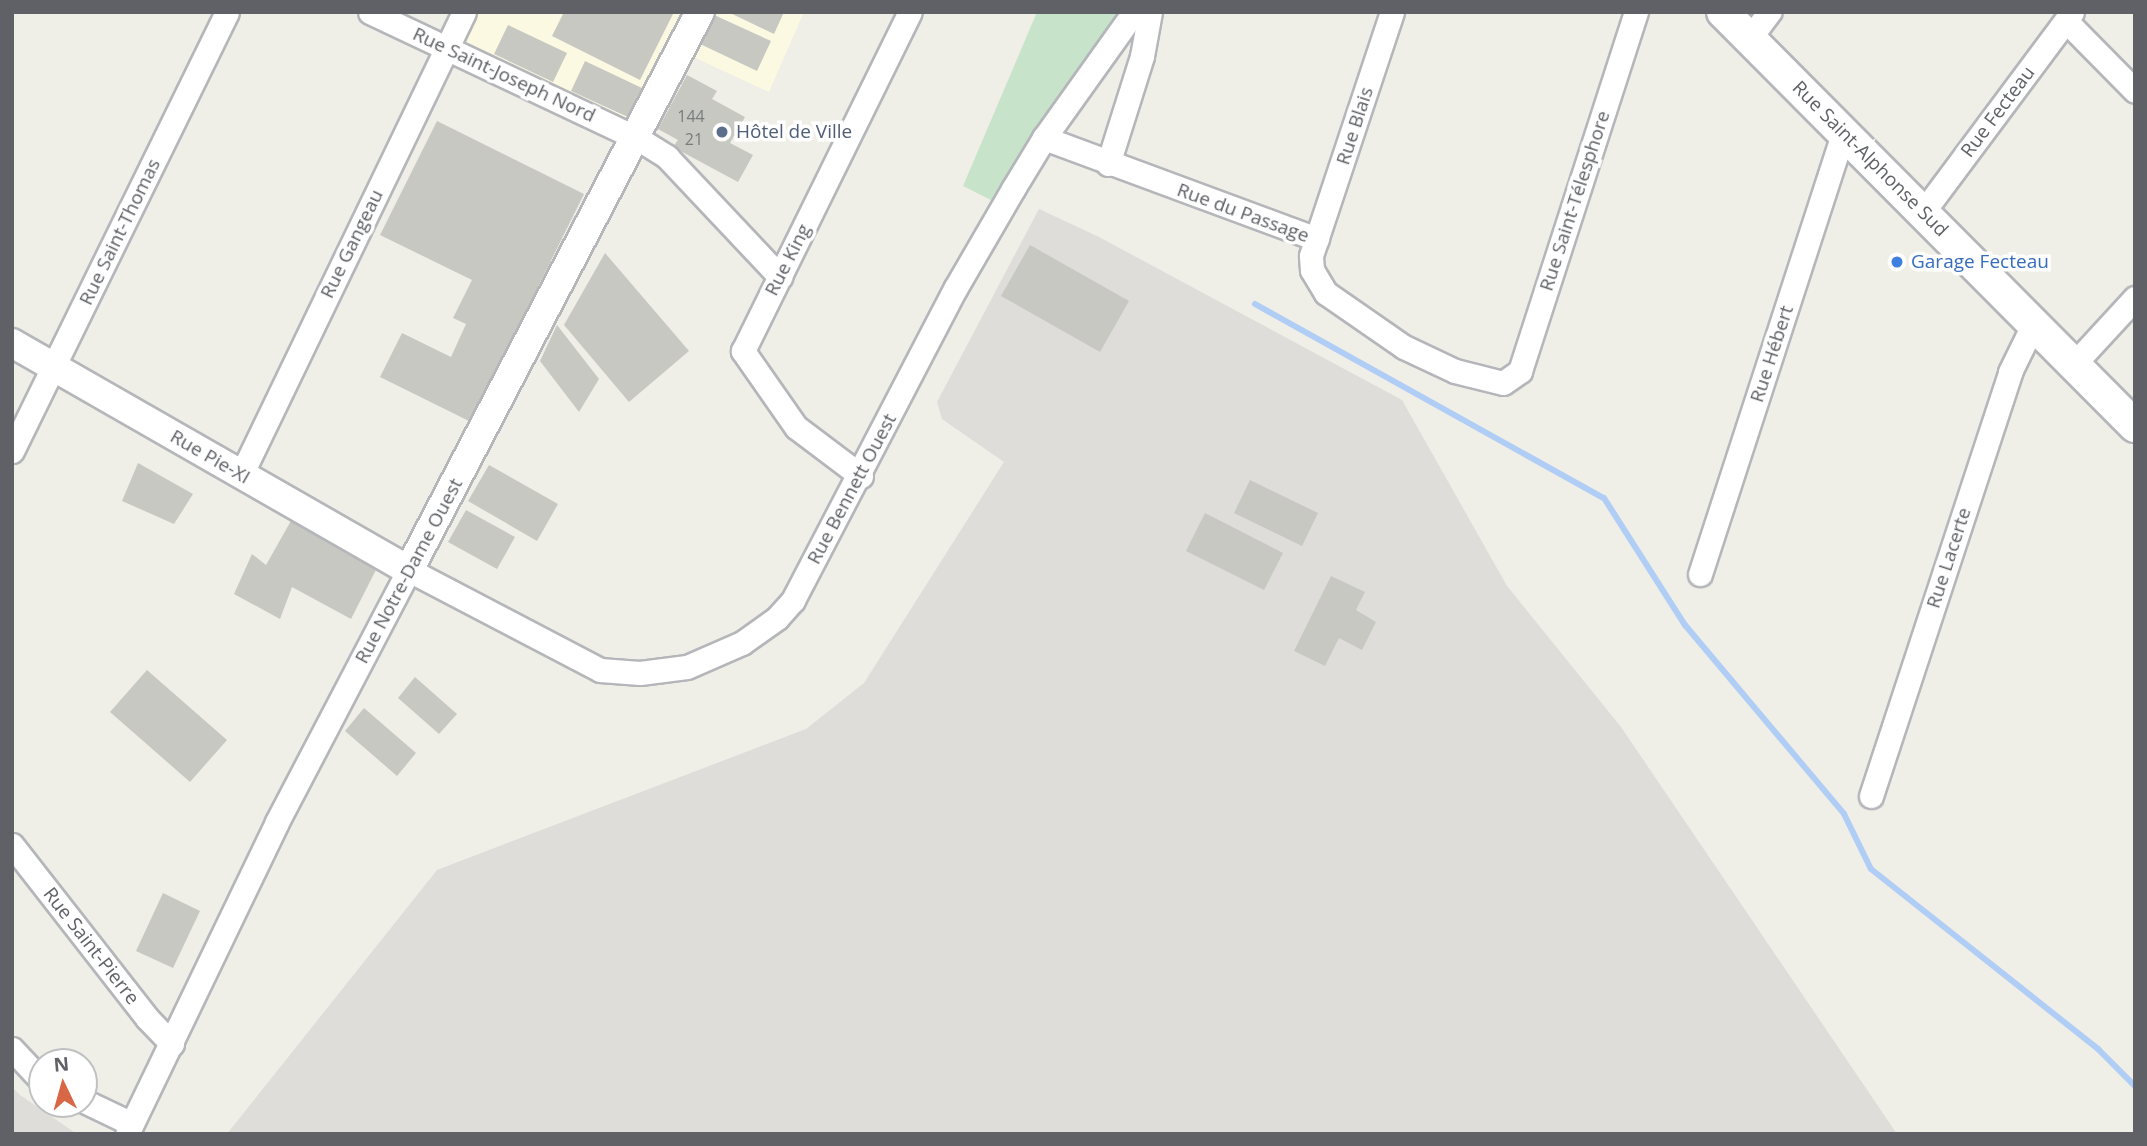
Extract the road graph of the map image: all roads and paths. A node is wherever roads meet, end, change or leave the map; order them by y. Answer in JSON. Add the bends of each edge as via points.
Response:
{"nodes":[{"id":1,"x":228,"y":12,"type":"edge"},
{"id":2,"x":370,"y":12,"type":"edge"},
{"id":3,"x":464,"y":12,"type":"edge"},
{"id":4,"x":700,"y":12,"type":"edge"},
{"id":5,"x":910,"y":12,"type":"edge"},
{"id":6,"x":1135,"y":12,"type":"edge"},
{"id":7,"x":1150,"y":12,"type":"edge"},
{"id":8,"x":1392,"y":12,"type":"edge"},
{"id":9,"x":1636,"y":12,"type":"edge"},
{"id":10,"x":1723,"y":12,"type":"edge"},
{"id":11,"x":1769,"y":12,"type":"edge"},
{"id":12,"x":2069,"y":16,"type":"edge"},
{"id":13,"x":1749,"y":39,"type":"junction"},
{"id":14,"x":446,"y":48,"type":"junction"},
{"id":15,"x":2135,"y":92,"type":"edge"},
{"id":16,"x":1843,"y":134,"type":"junction"},
{"id":17,"x":637,"y":138,"type":"junction"},
{"id":18,"x":1044,"y":138,"type":"junction"},
{"id":19,"x":1108,"y":164,"type":"junction"},
{"id":20,"x":1923,"y":212,"type":"junction"},
{"id":21,"x":1317,"y":239,"type":"junction"},
{"id":22,"x":780,"y":277,"type":"junction"},
{"id":23,"x":2135,"y":298,"type":"edge"},
{"id":24,"x":2034,"y":323,"type":"junction"},
{"id":25,"x":12,"y":343,"type":"edge"},
{"id":26,"x":2074,"y":364,"type":"junction"},
{"id":27,"x":54,"y":368,"type":"junction"},
{"id":28,"x":1503,"y":383,"type":"joint"},
{"id":29,"x":2135,"y":426,"type":"edge"},
{"id":30,"x":12,"y":451,"type":"edge"},
{"id":31,"x":241,"y":475,"type":"junction"},
{"id":32,"x":861,"y":476,"type":"junction"},
{"id":33,"x":409,"y":570,"type":"junction"},
{"id":34,"x":1700,"y":574,"type":"dead end"},
{"id":35,"x":1871,"y":796,"type":"dead end"},
{"id":36,"x":12,"y":845,"type":"edge"},
{"id":37,"x":172,"y":1044,"type":"junction"},
{"id":38,"x":12,"y":1049,"type":"edge"},
{"id":39,"x":28,"y":1066,"type":"edge"},
{"id":40,"x":98,"y":1110,"type":"edge"},
{"id":41,"x":130,"y":1129,"type":"edge"}],
"edges":[{"from":1,"to":27,"type":"street","name":"Rue Saint-Thomas"},
{"from":2,"to":14,"type":"street","name":"Rue Saint-Joseph Nord"},
{"from":3,"to":14,"type":"street","name":"Rue Gangeau"},
{"from":4,"to":17,"type":"street","name":"Rue Notre-Dame Ouest"},
{"from":5,"to":22,"type":"street","name":"Rue King"},
{"from":6,"to":18,"type":"street","name":"Rue Bennett Ouest"},
{"from":7,"to":19,"type":"street","via":[[1142,56]]},
{"from":8,"to":21,"type":"street","name":"Rue Blais"},
{"from":9,"to":28,"type":"street","name":"Rue Saint-Télesphore","via":[[1520,371]]},
{"from":10,"to":13,"type":"main road","name":"Rue Saint-Alphonse Sud"},
{"from":11,"to":13,"type":"street"},
{"from":12,"to":15,"type":"street"},
{"from":12,"to":20,"type":"street","name":"Rue Fecteau"},
{"from":13,"to":16,"type":"main road","name":"Rue Saint-Alphonse Sud"},
{"from":14,"to":17,"type":"street","name":"Rue Saint-Joseph Nord"},
{"from":14,"to":31,"type":"street","name":"Rue Gangeau"},
{"from":16,"to":20,"type":"main road","name":"Rue Saint-Alphonse Sud"},
{"from":16,"to":34,"type":"street","name":"Rue Hébert"},
{"from":17,"to":22,"type":"street","name":"Rue Saint-Joseph Nord","via":[[667,157]]},
{"from":17,"to":33,"type":"street","name":"Rue Notre-Dame Ouest"},
{"from":18,"to":19,"type":"street","name":"Rue du Passage"},
{"from":18,"to":32,"type":"street","name":"Rue Bennett Ouest","via":[[955,289]]},
{"from":19,"to":21,"type":"street","name":"Rue du Passage"},
{"from":20,"to":24,"type":"main road","name":"Rue Saint-Alphonse Sud"},
{"from":21,"to":28,"type":"street","name":"Rue du Passage","via":[[1312,270],[1326,293],[1429,362]]},
{"from":22,"to":32,"type":"street","name":"Rue King","via":[[743,352],[796,427]]},
{"from":23,"to":26,"type":"street"},
{"from":24,"to":26,"type":"main road","name":"Rue Saint-Alphonse Sud"},
{"from":24,"to":35,"type":"street","name":"Rue Lacerte","via":[[2010,372]]},
{"from":25,"to":27,"type":"street","name":"Rue Pie-XI"},
{"from":26,"to":29,"type":"main road","name":"Rue Saint-Alphonse Sud"},
{"from":27,"to":30,"type":"street","name":"Rue Saint-Thomas"},
{"from":27,"to":31,"type":"street","name":"Rue Pie-XI"},
{"from":31,"to":33,"type":"street","name":"Rue Pie-XI"},
{"from":32,"to":33,"type":"street","name":"Rue Bennett Ouest","via":[[793,600],[742,643],[687,667],[640,673],[600,670]]},
{"from":33,"to":37,"type":"street","name":"Rue Notre-Dame Ouest","via":[[277,822]]},
{"from":36,"to":37,"type":"street","name":"Rue Saint-Pierre"},
{"from":37,"to":41,"type":"street","name":"Rue Notre-Dame Ouest"},
{"from":38,"to":39,"type":"street"},
{"from":40,"to":41,"type":"street"}]}
